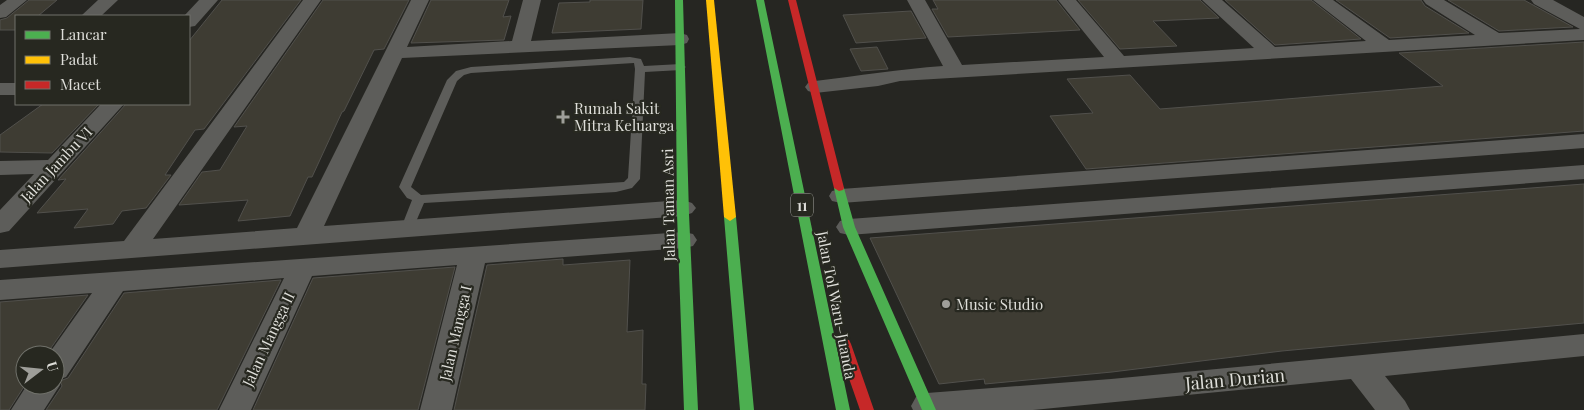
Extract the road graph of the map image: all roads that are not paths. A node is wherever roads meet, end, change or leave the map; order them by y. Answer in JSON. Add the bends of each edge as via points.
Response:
{"nodes":[{"id":1,"x":18,"y":0,"type":"edge"},
{"id":2,"x":109,"y":0,"type":"edge"},
{"id":3,"x":209,"y":0,"type":"edge"},
{"id":4,"x":312,"y":0,"type":"edge"},
{"id":5,"x":420,"y":0,"type":"edge"},
{"id":6,"x":532,"y":0,"type":"edge"},
{"id":7,"x":679,"y":0,"type":"edge"},
{"id":8,"x":710,"y":0,"type":"edge"},
{"id":9,"x":760,"y":0,"type":"edge"},
{"id":10,"x":792,"y":0,"type":"edge"},
{"id":11,"x":916,"y":0,"type":"edge"},
{"id":12,"x":1067,"y":0,"type":"edge"},
{"id":13,"x":1211,"y":0,"type":"edge"},
{"id":14,"x":1322,"y":0,"type":"edge"},
{"id":15,"x":1432,"y":0,"type":"edge"},
{"id":16,"x":1540,"y":0,"type":"edge"},
{"id":17,"x":0,"y":13,"type":"edge"},
{"id":18,"x":91,"y":15,"type":"edge"},
{"id":19,"x":190,"y":21,"type":"edge"},
{"id":20,"x":1584,"y":24,"type":"edge"},
{"id":21,"x":1584,"y":34,"type":"edge"},
{"id":22,"x":680,"y":39,"type":"junction"},
{"id":23,"x":1496,"y":40,"type":"junction"},
{"id":24,"x":520,"y":46,"type":"junction"},
{"id":25,"x":1385,"y":46,"type":"junction"},
{"id":26,"x":1271,"y":53,"type":"junction"},
{"id":27,"x":394,"y":54,"type":"junction"},
{"id":28,"x":1119,"y":62,"type":"junction"},
{"id":29,"x":681,"y":67,"type":"junction"},
{"id":30,"x":640,"y":69,"type":"junction"},
{"id":31,"x":956,"y":72,"type":"junction"},
{"id":32,"x":814,"y":82,"type":"junction"},
{"id":33,"x":112,"y":105,"type":"edge"},
{"id":34,"x":1584,"y":141,"type":"edge"},
{"id":35,"x":53,"y":167,"type":"junction"},
{"id":36,"x":0,"y":168,"type":"edge"},
{"id":37,"x":1584,"y":172,"type":"edge"},
{"id":38,"x":841,"y":196,"type":"junction"},
{"id":39,"x":420,"y":199,"type":"junction"},
{"id":40,"x":683,"y":208,"type":"junction"},
{"id":41,"x":0,"y":225,"type":"edge"},
{"id":42,"x":849,"y":227,"type":"junction"},
{"id":43,"x":408,"y":228,"type":"junction"},
{"id":44,"x":306,"y":236,"type":"junction"},
{"id":45,"x":684,"y":240,"type":"junction"},
{"id":46,"x":811,"y":248,"type":"junction"},
{"id":47,"x":132,"y":249,"type":"junction"},
{"id":48,"x":473,"y":256,"type":"junction"},
{"id":49,"x":0,"y":259,"type":"edge"},
{"id":50,"x":302,"y":269,"type":"junction"},
{"id":51,"x":114,"y":282,"type":"junction"},
{"id":52,"x":0,"y":290,"type":"edge"},
{"id":53,"x":1584,"y":345,"type":"edge"},
{"id":54,"x":65,"y":354,"type":"edge"},
{"id":55,"x":1359,"y":367,"type":"junction"},
{"id":56,"x":37,"y":395,"type":"edge"},
{"id":57,"x":1116,"y":400,"type":"edge"},
{"id":58,"x":928,"y":408,"type":"edge"},
{"id":59,"x":27,"y":410,"type":"edge"},
{"id":60,"x":235,"y":410,"type":"edge"},
{"id":61,"x":436,"y":410,"type":"edge"},
{"id":62,"x":691,"y":410,"type":"edge"},
{"id":63,"x":747,"y":410,"type":"edge"},
{"id":64,"x":842,"y":410,"type":"edge"},
{"id":65,"x":867,"y":410,"type":"edge"},
{"id":66,"x":1394,"y":410,"type":"edge"}],
"edges":[{"from":1,"to":17,"type":"street"},
{"from":2,"to":18,"type":"street"},
{"from":3,"to":19,"type":"street"},
{"from":4,"to":47,"type":"street"},
{"from":5,"to":27,"type":"street"},
{"from":6,"to":24,"type":"street"},
{"from":7,"to":22,"type":"main road","name":"Jalan Taman Asri"},
{"from":8,"to":63,"type":"main road"},
{"from":9,"to":46,"type":"main road","name":"Jalan Tol Waru–Juanda","number":"11"},
{"from":10,"to":32,"type":"main road"},
{"from":11,"to":31,"type":"street"},
{"from":12,"to":28,"type":"street"},
{"from":13,"to":26,"type":"street"},
{"from":14,"to":25,"type":"street"},
{"from":15,"to":23,"type":"street"},
{"from":16,"to":20,"type":"street"},
{"from":21,"to":23,"type":"street"},
{"from":22,"to":24,"type":"street"},
{"from":22,"to":29,"type":"main road","name":"Jalan Taman Asri"},
{"from":23,"to":25,"type":"street"},
{"from":24,"to":27,"type":"street"},
{"from":25,"to":26,"type":"street"},
{"from":26,"to":28,"type":"street"},
{"from":27,"to":44,"type":"street"},
{"from":28,"to":31,"type":"street"},
{"from":29,"to":30,"type":"lane"},
{"from":29,"to":40,"type":"main road","name":"Jalan Taman Asri"},
{"from":30,"to":39,"type":"lane","via":[[634,179],[628,185]]},
{"from":30,"to":39,"type":"lane","via":[[638,61],[630,60],[460,73],[452,80],[405,187]]},
{"from":31,"to":32,"type":"street","via":[[900,75],[878,80]]},
{"from":32,"to":38,"type":"main road"},
{"from":33,"to":35,"type":"street","name":"Jalan Jambu VI"},
{"from":34,"to":38,"type":"street"},
{"from":35,"to":36,"type":"street"},
{"from":35,"to":41,"type":"street","name":"Jalan Jambu VI"},
{"from":37,"to":42,"type":"street"},
{"from":38,"to":42,"type":"main road"},
{"from":39,"to":43,"type":"lane"},
{"from":40,"to":43,"type":"street"},
{"from":40,"to":45,"type":"main road","name":"Jalan Taman Asri"},
{"from":42,"to":58,"type":"main road"},
{"from":43,"to":44,"type":"street"},
{"from":44,"to":47,"type":"street"},
{"from":45,"to":48,"type":"street"},
{"from":45,"to":62,"type":"main road","name":"Jalan Taman Asri"},
{"from":46,"to":64,"type":"main road","name":"Jalan Tol Waru–Juanda","number":"11"},
{"from":46,"to":65,"type":"main road"},
{"from":47,"to":49,"type":"street"},
{"from":48,"to":50,"type":"street"},
{"from":48,"to":61,"type":"street","name":"Jalan Mangga I"},
{"from":50,"to":51,"type":"street"},
{"from":50,"to":60,"type":"street","name":"Jalan Mangga II"},
{"from":51,"to":52,"type":"street"},
{"from":51,"to":54,"type":"street"},
{"from":53,"to":55,"type":"street","name":"Jalan Durian"},
{"from":55,"to":57,"type":"street","name":"Jalan Durian"},
{"from":55,"to":66,"type":"street"},
{"from":56,"to":59,"type":"street"},
{"from":57,"to":58,"type":"street","name":"Jalan Durian"}]}
